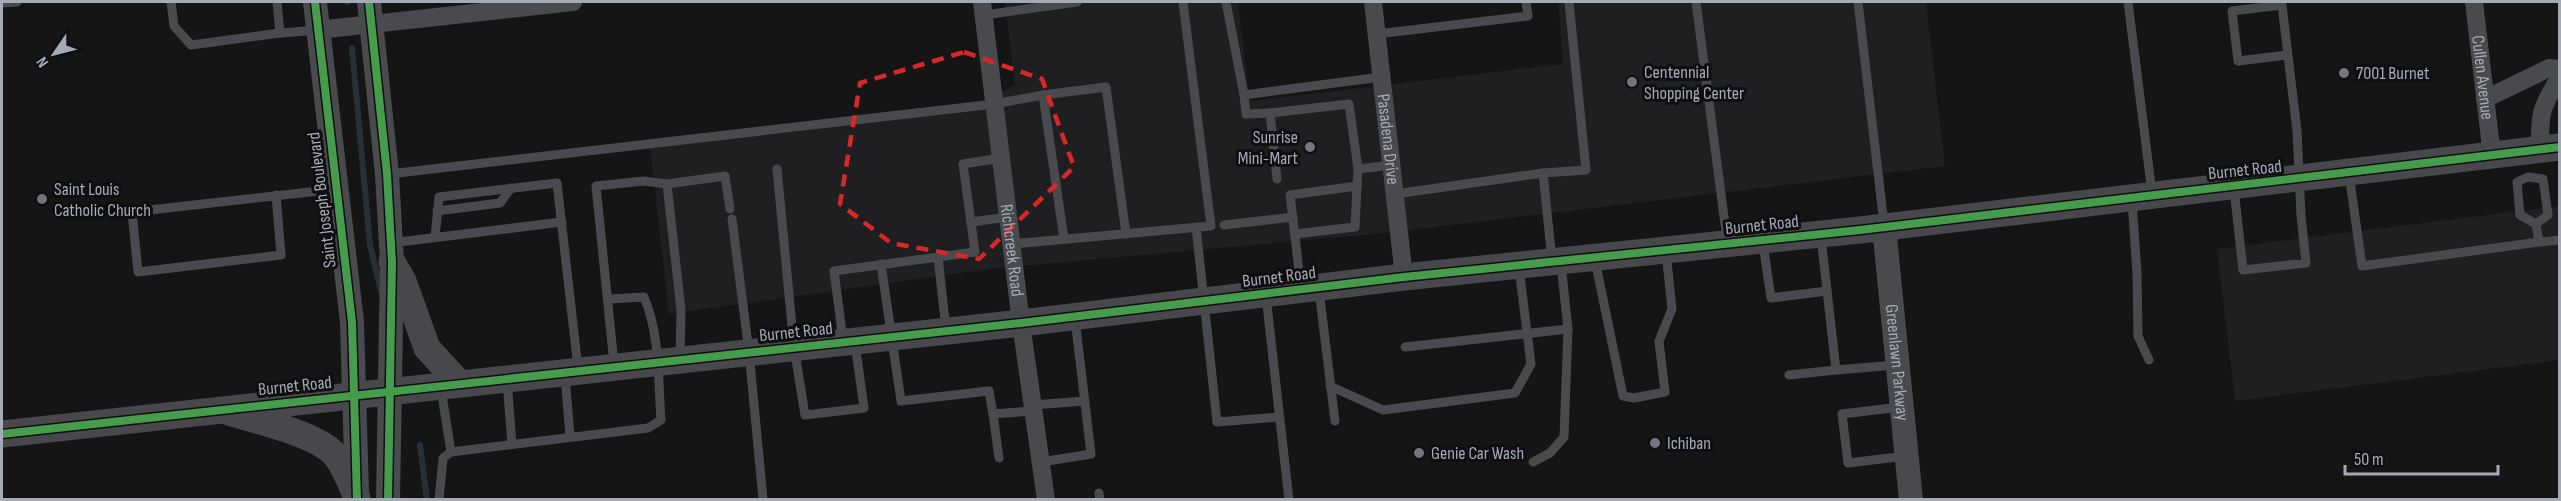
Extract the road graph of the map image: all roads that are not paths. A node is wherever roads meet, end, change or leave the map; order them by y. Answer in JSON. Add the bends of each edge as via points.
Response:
{"nodes":[{"id":1,"x":171,"y":2,"type":"edge"},
{"id":2,"x":277,"y":2,"type":"edge"},
{"id":3,"x":315,"y":2,"type":"edge"},
{"id":4,"x":573,"y":2,"type":"edge"},
{"id":5,"x":1077,"y":2,"type":"edge"},
{"id":6,"x":1183,"y":2,"type":"edge"},
{"id":7,"x":1226,"y":2,"type":"edge"},
{"id":8,"x":1373,"y":2,"type":"edge"},
{"id":9,"x":1526,"y":2,"type":"edge"},
{"id":10,"x":1569,"y":2,"type":"edge"},
{"id":11,"x":1696,"y":2,"type":"edge"},
{"id":12,"x":1858,"y":2,"type":"edge"},
{"id":13,"x":2128,"y":2,"type":"edge"},
{"id":14,"x":2474,"y":2,"type":"edge"},
{"id":15,"x":983,"y":8,"type":"edge"},
{"id":16,"x":370,"y":13,"type":"edge"},
{"id":17,"x":318,"y":30,"type":"junction"},
{"id":18,"x":280,"y":33,"type":"junction"},
{"id":19,"x":1377,"y":34,"type":"junction"},
{"id":20,"x":2287,"y":55,"type":"junction"},
{"id":21,"x":2559,"y":69,"type":"edge"},
{"id":22,"x":1381,"y":77,"type":"junction"},
{"id":23,"x":2559,"y":77,"type":"edge"},
{"id":24,"x":1244,"y":94,"type":"junction"},
{"id":25,"x":1043,"y":95,"type":"junction"},
{"id":26,"x":2485,"y":99,"type":"junction"},
{"id":27,"x":994,"y":104,"type":"junction"},
{"id":28,"x":1270,"y":113,"type":"junction"},
{"id":29,"x":2492,"y":156,"type":"junction"},
{"id":30,"x":1001,"y":158,"type":"junction"},
{"id":31,"x":2534,"y":159,"type":"edge"},
{"id":32,"x":1392,"y":165,"type":"junction"},
{"id":33,"x":777,"y":169,"type":"dead end"},
{"id":34,"x":1358,"y":169,"type":"junction"},
{"id":35,"x":1543,"y":172,"type":"junction"},
{"id":36,"x":2348,"y":173,"type":"junction"},
{"id":37,"x":387,"y":174,"type":"junction"},
{"id":38,"x":1276,"y":179,"type":"dead end"},
{"id":39,"x":2300,"y":179,"type":"junction"},
{"id":40,"x":667,"y":184,"type":"junction"},
{"id":41,"x":1357,"y":186,"type":"junction"},
{"id":42,"x":2233,"y":186,"type":"junction"},
{"id":43,"x":336,"y":189,"type":"junction"},
{"id":44,"x":1395,"y":194,"type":"junction"},
{"id":45,"x":276,"y":195,"type":"junction"},
{"id":46,"x":2142,"y":197,"type":"junction"},
{"id":47,"x":1009,"y":217,"type":"junction"},
{"id":48,"x":1293,"y":217,"type":"junction"},
{"id":49,"x":562,"y":222,"type":"junction"},
{"id":50,"x":971,"y":222,"type":"junction"},
{"id":51,"x":2536,"y":224,"type":"junction"},
{"id":52,"x":1224,"y":225,"type":"dead end"},
{"id":53,"x":1196,"y":227,"type":"junction"},
{"id":54,"x":1884,"y":227,"type":"junction"},
{"id":55,"x":1126,"y":234,"type":"junction"},
{"id":56,"x":1295,"y":234,"type":"junction"},
{"id":57,"x":1820,"y":234,"type":"junction"},
{"id":58,"x":435,"y":237,"type":"junction"},
{"id":59,"x":1064,"y":239,"type":"junction"},
{"id":60,"x":1763,"y":240,"type":"junction"},
{"id":61,"x":2559,"y":240,"type":"edge"},
{"id":62,"x":2539,"y":242,"type":"junction"},
{"id":63,"x":1012,"y":244,"type":"junction"},
{"id":64,"x":1727,"y":244,"type":"junction"},
{"id":65,"x":1666,"y":250,"type":"junction"},
{"id":66,"x":392,"y":252,"type":"junction"},
{"id":67,"x":938,"y":257,"type":"junction"},
{"id":68,"x":1594,"y":258,"type":"junction"},
{"id":69,"x":1556,"y":261,"type":"junction"},
{"id":70,"x":880,"y":264,"type":"junction"},
{"id":71,"x":1518,"y":265,"type":"junction"},
{"id":72,"x":1404,"y":277,"type":"junction"},
{"id":73,"x":1310,"y":288,"type":"junction"},
{"id":74,"x":1827,"y":291,"type":"junction"},
{"id":75,"x":1266,"y":293,"type":"junction"},
{"id":76,"x":609,"y":299,"type":"junction"},
{"id":77,"x":1204,"y":301,"type":"junction"},
{"id":78,"x":1075,"y":316,"type":"junction"},
{"id":79,"x":1021,"y":323,"type":"junction"},
{"id":80,"x":1568,"y":328,"type":"junction"},
{"id":81,"x":946,"y":330,"type":"junction"},
{"id":82,"x":1528,"y":335,"type":"junction"},
{"id":83,"x":892,"y":336,"type":"junction"},
{"id":84,"x":849,"y":341,"type":"junction"},
{"id":85,"x":794,"y":347,"type":"junction"},
{"id":86,"x":1406,"y":347,"type":"dead end"},
{"id":87,"x":749,"y":352,"type":"junction"},
{"id":88,"x":2149,"y":360,"type":"dead end"},
{"id":89,"x":669,"y":361,"type":"junction"},
{"id":90,"x":1898,"y":364,"type":"junction"},
{"id":91,"x":614,"y":367,"type":"junction"},
{"id":92,"x":1836,"y":370,"type":"junction"},
{"id":93,"x":571,"y":371,"type":"junction"},
{"id":94,"x":1789,"y":375,"type":"dead end"},
{"id":95,"x":507,"y":378,"type":"junction"},
{"id":96,"x":450,"y":384,"type":"junction"},
{"id":97,"x":1330,"y":386,"type":"junction"},
{"id":98,"x":390,"y":391,"type":"junction"},
{"id":99,"x":352,"y":395,"type":"junction"},
{"id":100,"x":1085,"y":401,"type":"junction"},
{"id":101,"x":1902,"y":407,"type":"junction"},
{"id":102,"x":1033,"y":408,"type":"junction"},
{"id":103,"x":220,"y":409,"type":"junction"},
{"id":104,"x":993,"y":414,"type":"junction"},
{"id":105,"x":1279,"y":417,"type":"junction"},
{"id":106,"x":1335,"y":422,"type":"dead end"},
{"id":107,"x":2,"y":434,"type":"edge"},
{"id":108,"x":570,"y":436,"type":"junction"},
{"id":109,"x":512,"y":444,"type":"junction"},
{"id":110,"x":451,"y":452,"type":"junction"},
{"id":111,"x":1907,"y":456,"type":"junction"},
{"id":112,"x":999,"y":458,"type":"dead end"},
{"id":113,"x":1041,"y":462,"type":"junction"},
{"id":114,"x":1533,"y":462,"type":"dead end"},
{"id":115,"x":357,"y":499,"type":"edge"},
{"id":116,"x":388,"y":500,"type":"edge"},
{"id":117,"x":439,"y":500,"type":"edge"},
{"id":118,"x":763,"y":500,"type":"edge"},
{"id":119,"x":1046,"y":500,"type":"edge"},
{"id":120,"x":1289,"y":500,"type":"edge"},
{"id":121,"x":1911,"y":500,"type":"edge"}],
"edges":[{"from":1,"to":18,"type":"lane","via":[[174,26],[191,45]]},
{"from":2,"to":18,"type":"lane"},
{"from":3,"to":17,"type":"street","name":"Saint Joseph Boulevard"},
{"from":4,"to":16,"type":"street"},
{"from":5,"to":15,"type":"lane"},
{"from":6,"to":53,"type":"lane","via":[[1210,226]]},
{"from":7,"to":24,"type":"lane"},
{"from":8,"to":19,"type":"street","name":"Pasadena Drive"},
{"from":9,"to":19,"type":"lane","via":[[1528,16]]},
{"from":10,"to":35,"type":"lane","via":[[1586,170]]},
{"from":11,"to":64,"type":"lane"},
{"from":12,"to":54,"type":"lane"},
{"from":13,"to":46,"type":"lane"},
{"from":14,"to":26,"type":"street","name":"Cullen Avenue"},
{"from":15,"to":27,"type":"street","name":"Richcreek Road"},
{"from":16,"to":17,"type":"street"},
{"from":16,"to":37,"type":"street"},
{"from":17,"to":18,"type":"lane"},
{"from":17,"to":43,"type":"street","name":"Saint Joseph Boulevard"},
{"from":19,"to":22,"type":"street","name":"Pasadena Drive"},
{"from":20,"to":20,"type":"lane","via":[[2282,5],[2232,11],[2238,61]]},
{"from":20,"to":39,"type":"lane"},
{"from":21,"to":26,"type":"street","via":[[2549,68]]},
{"from":22,"to":24,"type":"lane"},
{"from":22,"to":32,"type":"street","name":"Pasadena Drive"},
{"from":23,"to":31,"type":"street","via":[[2544,101]]},
{"from":24,"to":28,"type":"lane","via":[[1246,114]]},
{"from":25,"to":27,"type":"lane"},
{"from":25,"to":55,"type":"lane","via":[[1106,87]]},
{"from":25,"to":59,"type":"lane"},
{"from":26,"to":29,"type":"street","name":"Cullen Avenue"},
{"from":27,"to":30,"type":"street","name":"Richcreek Road"},
{"from":27,"to":37,"type":"lane"},
{"from":28,"to":34,"type":"lane","via":[[1349,104]]},
{"from":28,"to":38,"type":"lane"},
{"from":29,"to":31,"type":"main road","name":"Burnet Road"},
{"from":29,"to":36,"type":"main road","name":"Burnet Road"},
{"from":30,"to":47,"type":"street","name":"Richcreek Road"},
{"from":30,"to":50,"type":"lane","via":[[963,164]]},
{"from":31,"to":51,"type":"lane","via":[[2543,179],[2548,215]]},
{"from":31,"to":51,"type":"lane","via":[[2517,182],[2520,215]]},
{"from":32,"to":34,"type":"lane"},
{"from":32,"to":44,"type":"street","name":"Pasadena Drive"},
{"from":33,"to":85,"type":"lane"},
{"from":34,"to":41,"type":"lane"},
{"from":35,"to":44,"type":"lane"},
{"from":35,"to":69,"type":"lane"},
{"from":36,"to":39,"type":"main road","name":"Burnet Road"},
{"from":36,"to":62,"type":"lane","via":[[2362,266]]},
{"from":37,"to":66,"type":"street"},
{"from":39,"to":42,"type":"main road","name":"Burnet Road"},
{"from":39,"to":42,"type":"lane","via":[[2306,263],[2243,270]]},
{"from":40,"to":76,"type":"lane","via":[[644,181],[596,186]]},
{"from":40,"to":87,"type":"lane","via":[[725,176]]},
{"from":40,"to":89,"type":"lane","via":[[681,310]]},
{"from":41,"to":48,"type":"lane","via":[[1290,195]]},
{"from":41,"to":56,"type":"lane","via":[[1355,227]]},
{"from":42,"to":46,"type":"main road","name":"Burnet Road"},
{"from":43,"to":45,"type":"lane"},
{"from":43,"to":99,"type":"street","name":"Saint Joseph Boulevard","via":[[352,321]]},
{"from":44,"to":72,"type":"street","name":"Pasadena Drive"},
{"from":45,"to":45,"type":"lane","via":[[132,212],[138,272],[281,255]]},
{"from":46,"to":54,"type":"main road","name":"Burnet Road"},
{"from":46,"to":88,"type":"lane","via":[[2138,336]]},
{"from":47,"to":50,"type":"lane"},
{"from":47,"to":63,"type":"street","name":"Richcreek Road"},
{"from":48,"to":52,"type":"lane"},
{"from":48,"to":56,"type":"lane"},
{"from":49,"to":58,"type":"lane"},
{"from":49,"to":58,"type":"lane","via":[[557,183],[439,197]]},
{"from":49,"to":93,"type":"lane"},
{"from":50,"to":67,"type":"lane","via":[[975,252]]},
{"from":51,"to":62,"type":"lane"},
{"from":53,"to":55,"type":"lane"},
{"from":53,"to":77,"type":"lane"},
{"from":54,"to":57,"type":"main road","name":"Burnet Road"},
{"from":54,"to":90,"type":"street","name":"Greenlawn Parkway"},
{"from":55,"to":59,"type":"lane"},
{"from":56,"to":73,"type":"lane"},
{"from":57,"to":60,"type":"main road","name":"Burnet Road"},
{"from":57,"to":74,"type":"lane"},
{"from":58,"to":66,"type":"lane"},
{"from":59,"to":63,"type":"lane"},
{"from":60,"to":64,"type":"main road","name":"Burnet Road"},
{"from":60,"to":74,"type":"lane","via":[[1771,298]]},
{"from":61,"to":62,"type":"lane"},
{"from":63,"to":79,"type":"street","name":"Richcreek Road"},
{"from":64,"to":65,"type":"main road","name":"Burnet Road"},
{"from":65,"to":68,"type":"main road","name":"Burnet Road"},
{"from":65,"to":68,"type":"lane","via":[[1672,309],[1659,341],[1665,392],[1634,398],[1623,396]]},
{"from":66,"to":96,"type":"main road","via":[[427,348]]},
{"from":66,"to":98,"type":"street"},
{"from":67,"to":70,"type":"lane"},
{"from":67,"to":81,"type":"lane"},
{"from":68,"to":69,"type":"main road","name":"Burnet Road"},
{"from":69,"to":71,"type":"main road","name":"Burnet Road"},
{"from":69,"to":80,"type":"lane"},
{"from":70,"to":83,"type":"lane"},
{"from":70,"to":84,"type":"lane","via":[[834,271]]},
{"from":71,"to":72,"type":"main road","name":"Burnet Road"},
{"from":71,"to":82,"type":"lane"},
{"from":72,"to":73,"type":"main road","name":"Burnet Road"},
{"from":73,"to":75,"type":"main road","name":"Burnet Road"},
{"from":73,"to":97,"type":"lane"},
{"from":74,"to":92,"type":"lane"},
{"from":75,"to":77,"type":"main road","name":"Burnet Road"},
{"from":75,"to":105,"type":"lane"},
{"from":76,"to":89,"type":"lane","via":[[644,297]]},
{"from":76,"to":91,"type":"lane"},
{"from":77,"to":78,"type":"main road","name":"Burnet Road"},
{"from":77,"to":105,"type":"lane","via":[[1217,422]]},
{"from":78,"to":79,"type":"main road","name":"Burnet Road"},
{"from":78,"to":100,"type":"lane"},
{"from":79,"to":81,"type":"main road","name":"Burnet Road"},
{"from":79,"to":102,"type":"street","name":"Richcreek Road"},
{"from":80,"to":82,"type":"lane"},
{"from":80,"to":114,"type":"lane","via":[[1564,437],[1550,453]]},
{"from":81,"to":83,"type":"main road","name":"Burnet Road"},
{"from":82,"to":86,"type":"lane"},
{"from":82,"to":97,"type":"lane","via":[[1531,364],[1515,393],[1383,410]]},
{"from":83,"to":84,"type":"main road","name":"Burnet Road"},
{"from":83,"to":104,"type":"lane","via":[[901,401],[989,391]]},
{"from":84,"to":85,"type":"main road","name":"Burnet Road"},
{"from":84,"to":85,"type":"lane","via":[[864,408],[805,415]]},
{"from":85,"to":87,"type":"main road","name":"Burnet Road"},
{"from":87,"to":89,"type":"main road","name":"Burnet Road"},
{"from":87,"to":118,"type":"lane"},
{"from":89,"to":91,"type":"main road","name":"Burnet Road"},
{"from":89,"to":108,"type":"lane","via":[[661,420],[648,428]]},
{"from":90,"to":92,"type":"lane"},
{"from":90,"to":101,"type":"street","name":"Greenlawn Parkway"},
{"from":91,"to":93,"type":"main road","name":"Burnet Road"},
{"from":92,"to":94,"type":"lane"},
{"from":93,"to":95,"type":"main road","name":"Burnet Road"},
{"from":93,"to":108,"type":"lane"},
{"from":95,"to":96,"type":"main road","name":"Burnet Road"},
{"from":95,"to":109,"type":"lane"},
{"from":96,"to":98,"type":"main road","name":"Burnet Road"},
{"from":96,"to":110,"type":"lane"},
{"from":97,"to":106,"type":"lane"},
{"from":98,"to":99,"type":"main road","name":"Burnet Road"},
{"from":98,"to":116,"type":"street"},
{"from":99,"to":103,"type":"main road","name":"Burnet Road"},
{"from":99,"to":115,"type":"street","name":"Saint Joseph Boulevard"},
{"from":100,"to":102,"type":"lane"},
{"from":100,"to":113,"type":"lane","via":[[1091,454]]},
{"from":101,"to":111,"type":"street","name":"Greenlawn Parkway"},
{"from":101,"to":111,"type":"lane","via":[[1842,414],[1848,463]]},
{"from":102,"to":104,"type":"lane"},
{"from":102,"to":113,"type":"street","name":"Richcreek Road"},
{"from":103,"to":107,"type":"main road","name":"Burnet Road"},
{"from":103,"to":115,"type":"main road","via":[[315,440],[328,448],[338,458]]},
{"from":104,"to":112,"type":"lane"},
{"from":105,"to":120,"type":"lane"},
{"from":108,"to":109,"type":"lane"},
{"from":109,"to":110,"type":"lane"},
{"from":110,"to":117,"type":"lane","via":[[442,458]]},
{"from":111,"to":121,"type":"street","name":"Greenlawn Parkway"},
{"from":113,"to":119,"type":"street","name":"Richcreek Road"}]}
